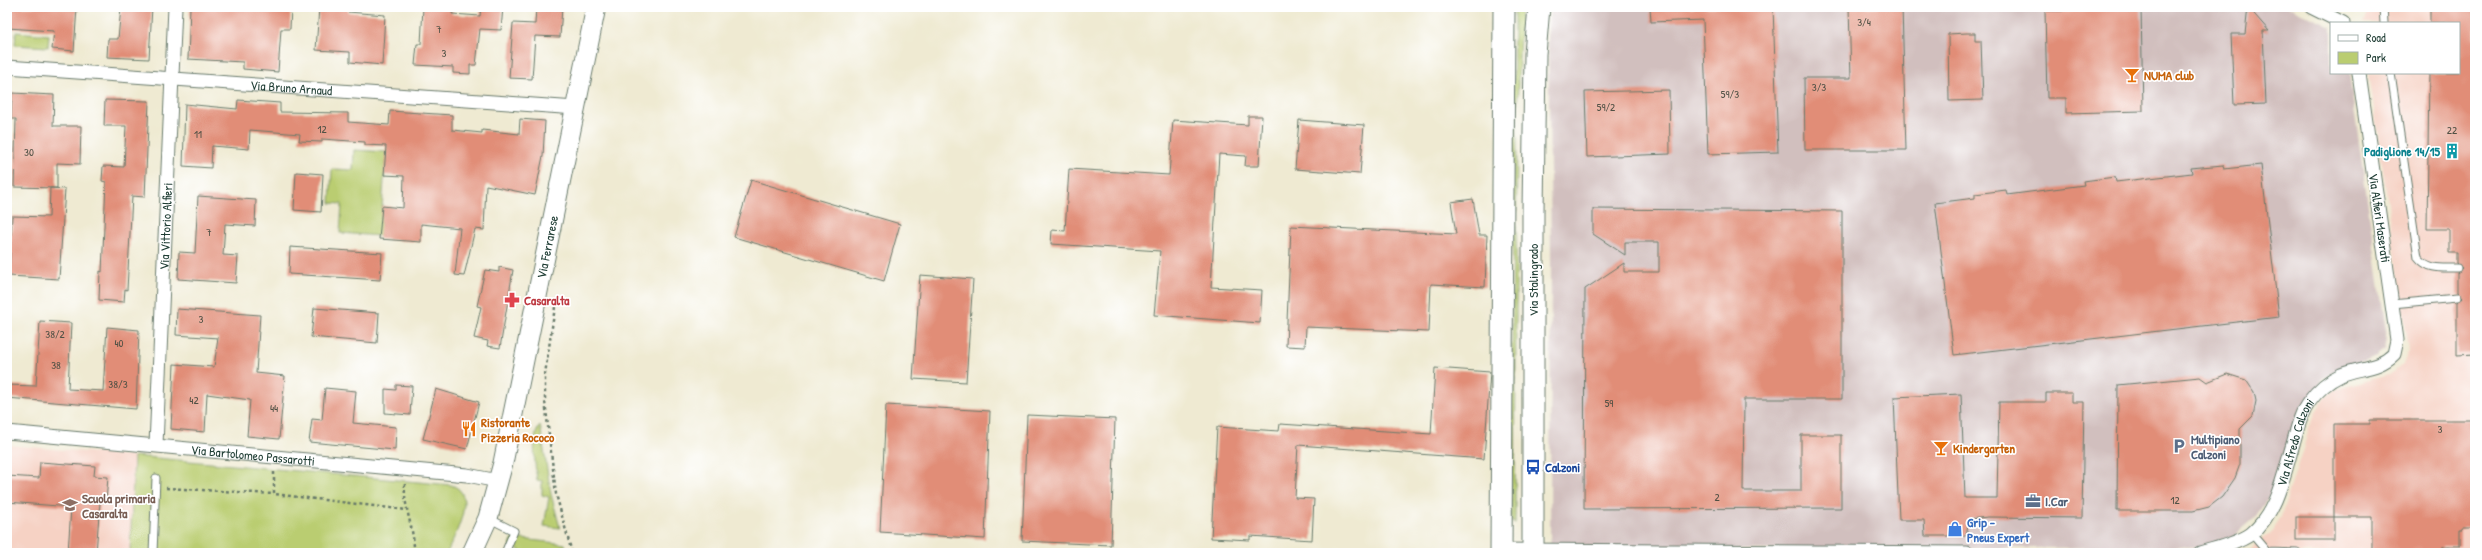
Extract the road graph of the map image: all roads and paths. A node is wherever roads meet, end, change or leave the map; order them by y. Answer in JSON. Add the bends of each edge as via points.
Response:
{"nodes":[{"id":1,"x":174,"y":7,"type":"edge"},
{"id":2,"x":596,"y":7,"type":"edge"},
{"id":3,"x":1504,"y":7,"type":"edge"},
{"id":4,"x":1539,"y":7,"type":"edge"},
{"id":5,"x":2311,"y":7,"type":"edge"},
{"id":6,"x":2383,"y":7,"type":"edge"},
{"id":7,"x":2341,"y":22,"type":"edge"},
{"id":8,"x":2384,"y":22,"type":"edge"},
{"id":9,"x":7,"y":67,"type":"edge"},
{"id":10,"x":2359,"y":74,"type":"edge"},
{"id":11,"x":2391,"y":74,"type":"edge"},
{"id":12,"x":171,"y":78,"type":"junction"},
{"id":13,"x":576,"y":108,"type":"junction"},
{"id":14,"x":2457,"y":268,"type":"dead end"},
{"id":15,"x":2457,"y":298,"type":"dead end"},
{"id":16,"x":2392,"y":304,"type":"junction"},
{"id":17,"x":2396,"y":340,"type":"joint"},
{"id":18,"x":545,"y":374,"type":"dead end"},
{"id":19,"x":7,"y":432,"type":"edge"},
{"id":20,"x":156,"y":445,"type":"junction"},
{"id":21,"x":275,"y":468,"type":"dead end"},
{"id":22,"x":156,"y":478,"type":"dead end"},
{"id":23,"x":406,"y":478,"type":"dead end"},
{"id":24,"x":498,"y":482,"type":"junction"},
{"id":25,"x":156,"y":488,"type":"junction"},
{"id":26,"x":274,"y":494,"type":"junction"},
{"id":27,"x":408,"y":510,"type":"junction"},
{"id":28,"x":488,"y":518,"type":"junction"},
{"id":29,"x":2251,"y":534,"type":"junction"},
{"id":30,"x":1501,"y":552,"type":"edge"},
{"id":31,"x":1533,"y":552,"type":"edge"},
{"id":32,"x":153,"y":553,"type":"edge"},
{"id":33,"x":414,"y":553,"type":"edge"},
{"id":34,"x":472,"y":553,"type":"edge"},
{"id":35,"x":505,"y":553,"type":"edge"},
{"id":36,"x":572,"y":553,"type":"edge"},
{"id":37,"x":1967,"y":553,"type":"edge"},
{"id":38,"x":2200,"y":553,"type":"edge"},
{"id":39,"x":2296,"y":553,"type":"edge"}],
"edges":[{"from":1,"to":12,"type":"street","name":"Via Vittorio Alfieri"},
{"from":2,"to":13,"type":"main road","name":"Via Ferrarese"},
{"from":3,"to":30,"type":"main road"},
{"from":4,"to":31,"type":"main road","name":"Via Stalingrado","via":[[1533,212]]},
{"from":5,"to":7,"type":"street"},
{"from":6,"to":8,"type":"lane"},
{"from":9,"to":12,"type":"street","name":"Via Bruno Arnaud"},
{"from":10,"to":16,"type":"street","name":"Via Alfieri Maserati"},
{"from":11,"to":14,"type":"lane","via":[[2418,257],[2422,263],[2432,268]]},
{"from":12,"to":13,"type":"street","name":"Via Bruno Arnaud"},
{"from":12,"to":20,"type":"street","name":"Via Vittorio Alfieri"},
{"from":13,"to":24,"type":"main road","name":"Via Ferrarese"},
{"from":15,"to":16,"type":"lane"},
{"from":16,"to":17,"type":"street","name":"Via Alfieri Maserati"},
{"from":17,"to":29,"type":"street","name":"Via Alfredo Calzoni","via":[[2394,354],[2385,362],[2330,381],[2308,403],[2301,417],[2278,491],[2270,509]]},
{"from":18,"to":36,"type":"path","via":[[544,401],[551,466]]},
{"from":19,"to":20,"type":"street","name":"Via Bartolomeo Passarotti"},
{"from":20,"to":24,"type":"street","name":"Via Bartolomeo Passarotti","via":[[467,475]]},
{"from":21,"to":26,"type":"path"},
{"from":22,"to":25,"type":"lane"},
{"from":23,"to":27,"type":"path"},
{"from":24,"to":28,"type":"main road","name":"Via Ferrarese"},
{"from":25,"to":26,"type":"path"},
{"from":25,"to":32,"type":"lane"},
{"from":26,"to":27,"type":"path"},
{"from":27,"to":33,"type":"path","via":[[414,537]]},
{"from":28,"to":34,"type":"main road","name":"Via Ferrarese"},
{"from":28,"to":35,"type":"lane","via":[[514,531]]},
{"from":29,"to":38,"type":"street","name":"Via Alfredo Calzoni","via":[[2236,542]]},
{"from":29,"to":39,"type":"lane","via":[[2267,552]]},
{"from":30,"to":31,"type":"street"},
{"from":31,"to":37,"type":"street"}]}
